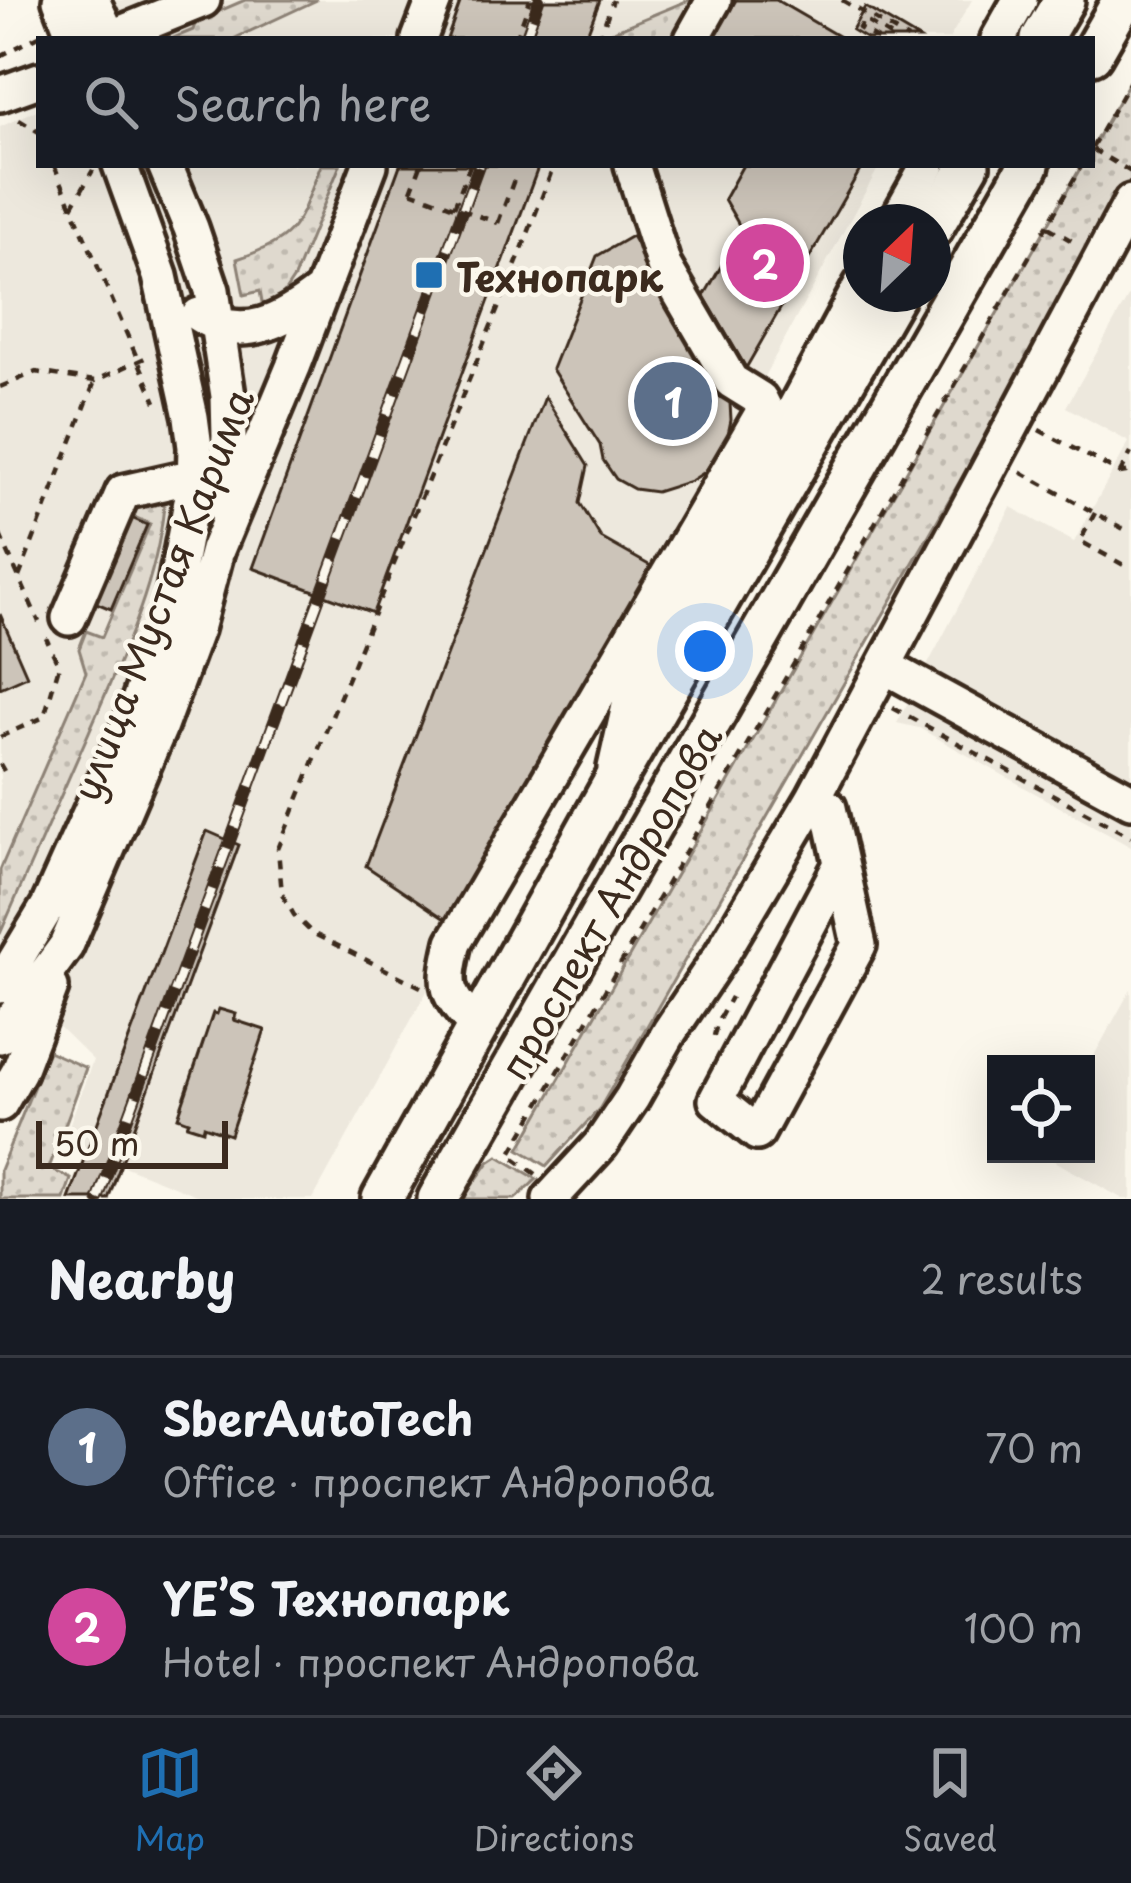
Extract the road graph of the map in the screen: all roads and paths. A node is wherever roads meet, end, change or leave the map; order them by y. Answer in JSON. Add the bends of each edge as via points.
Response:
{"nodes":[{"id":1,"x":92,"y":0,"type":"edge"},
{"id":2,"x":203,"y":0,"type":"edge"},
{"id":3,"x":434,"y":0,"type":"edge"},
{"id":4,"x":530,"y":0,"type":"edge"},
{"id":5,"x":614,"y":0,"type":"edge"},
{"id":6,"x":714,"y":0,"type":"edge"},
{"id":7,"x":842,"y":0,"type":"edge"},
{"id":8,"x":1064,"y":0,"type":"edge"},
{"id":9,"x":1123,"y":0,"type":"edge"},
{"id":10,"x":1017,"y":1,"type":"edge"},
{"id":11,"x":108,"y":36,"type":"edge"},
{"id":12,"x":114,"y":36,"type":"edge"},
{"id":13,"x":420,"y":36,"type":"edge"},
{"id":14,"x":517,"y":36,"type":"edge"},
{"id":15,"x":600,"y":36,"type":"edge"},
{"id":16,"x":694,"y":36,"type":"edge"},
{"id":17,"x":873,"y":36,"type":"edge"},
{"id":18,"x":895,"y":36,"type":"edge"},
{"id":19,"x":896,"y":36,"type":"edge"},
{"id":20,"x":1000,"y":36,"type":"edge"},
{"id":21,"x":1043,"y":36,"type":"edge"},
{"id":22,"x":36,"y":37,"type":"edge"},
{"id":23,"x":1095,"y":49,"type":"edge"},
{"id":24,"x":0,"y":56,"type":"edge"},
{"id":25,"x":1131,"y":79,"type":"edge"},
{"id":26,"x":36,"y":82,"type":"edge"},
{"id":27,"x":5,"y":104,"type":"edge"},
{"id":28,"x":36,"y":130,"type":"edge"},
{"id":29,"x":1095,"y":143,"type":"edge"},
{"id":30,"x":1095,"y":150,"type":"edge"},
{"id":31,"x":55,"y":168,"type":"edge"},
{"id":32,"x":93,"y":168,"type":"edge"},
{"id":33,"x":121,"y":168,"type":"edge"},
{"id":34,"x":166,"y":168,"type":"edge"},
{"id":35,"x":369,"y":168,"type":"edge"},
{"id":36,"x":420,"y":168,"type":"edge"},
{"id":37,"x":469,"y":168,"type":"edge"},
{"id":38,"x":553,"y":168,"type":"edge"},
{"id":39,"x":633,"y":168,"type":"edge"},
{"id":40,"x":926,"y":168,"type":"edge"},
{"id":41,"x":967,"y":168,"type":"edge"},
{"id":42,"x":1027,"y":168,"type":"edge"},
{"id":43,"x":1080,"y":168,"type":"edge"},
{"id":44,"x":1131,"y":172,"type":"edge"},
{"id":45,"x":515,"y":177,"type":"dead end"},
{"id":46,"x":1131,"y":202,"type":"edge"},
{"id":47,"x":906,"y":204,"type":"edge"},
{"id":48,"x":946,"y":204,"type":"edge"},
{"id":49,"x":72,"y":207,"type":"junction"},
{"id":50,"x":454,"y":207,"type":"junction"},
{"id":51,"x":507,"y":253,"type":"dead end"},
{"id":52,"x":519,"y":257,"type":"junction"},
{"id":53,"x":160,"y":276,"type":"junction"},
{"id":54,"x":320,"y":292,"type":"junction"},
{"id":55,"x":844,"y":312,"type":"edge"},
{"id":56,"x":885,"y":312,"type":"edge"},
{"id":57,"x":218,"y":324,"type":"junction"},
{"id":58,"x":154,"y":354,"type":"dead end"},
{"id":59,"x":137,"y":362,"type":"junction"},
{"id":60,"x":95,"y":381,"type":"junction"},
{"id":61,"x":0,"y":387,"type":"edge"},
{"id":62,"x":162,"y":415,"type":"dead end"},
{"id":63,"x":772,"y":423,"type":"junction"},
{"id":64,"x":1029,"y":425,"type":"dead end"},
{"id":65,"x":1131,"y":453,"type":"edge"},
{"id":66,"x":1009,"y":466,"type":"dead end"},
{"id":67,"x":1131,"y":470,"type":"edge"},
{"id":68,"x":1120,"y":473,"type":"junction"},
{"id":69,"x":194,"y":476,"type":"junction"},
{"id":70,"x":1095,"y":513,"type":"junction"},
{"id":71,"x":1131,"y":533,"type":"edge"},
{"id":72,"x":0,"y":535,"type":"edge"},
{"id":73,"x":201,"y":545,"type":"junction"},
{"id":74,"x":1131,"y":569,"type":"edge"},
{"id":75,"x":19,"y":578,"type":"junction"},
{"id":76,"x":69,"y":618,"type":"dead end"},
{"id":77,"x":884,"y":666,"type":"junction"},
{"id":78,"x":883,"y":702,"type":"dead end"},
{"id":79,"x":0,"y":736,"type":"edge"},
{"id":80,"x":610,"y":789,"type":"junction"},
{"id":81,"x":813,"y":799,"type":"junction"},
{"id":82,"x":1131,"y":801,"type":"edge"},
{"id":83,"x":1131,"y":837,"type":"edge"},
{"id":84,"x":841,"y":864,"type":"junction"},
{"id":85,"x":48,"y":906,"type":"junction"},
{"id":86,"x":66,"y":946,"type":"junction"},
{"id":87,"x":0,"y":986,"type":"edge"},
{"id":88,"x":438,"y":996,"type":"dead end"},
{"id":89,"x":477,"y":1028,"type":"junction"},
{"id":90,"x":2,"y":1036,"type":"edge"},
{"id":91,"x":0,"y":1104,"type":"edge"},
{"id":92,"x":554,"y":1195,"type":"edge"},
{"id":93,"x":382,"y":1199,"type":"edge"},
{"id":94,"x":438,"y":1199,"type":"edge"}],
"edges":[{"from":1,"to":11,"type":"street"},
{"from":2,"to":12,"type":"street"},
{"from":3,"to":13,"type":"street"},
{"from":4,"to":14,"type":"path"},
{"from":5,"to":15,"type":"path"},
{"from":6,"to":16,"type":"street"},
{"from":7,"to":19,"type":"path"},
{"from":8,"to":21,"type":"main road"},
{"from":9,"to":23,"type":"main road"},
{"from":10,"to":20,"type":"street"},
{"from":17,"to":18,"type":"path","via":[[859,28],[864,20]]},
{"from":22,"to":24,"type":"path"},
{"from":25,"to":29,"type":"path"},
{"from":26,"to":27,"type":"street"},
{"from":27,"to":28,"type":"path"},
{"from":30,"to":44,"type":"path"},
{"from":31,"to":49,"type":"path"},
{"from":32,"to":49,"type":"path"},
{"from":33,"to":53,"type":"street"},
{"from":34,"to":57,"type":"street"},
{"from":35,"to":54,"type":"street","name":"улица Мустая Карима"},
{"from":36,"to":50,"type":"path","bridge":true,"via":[[411,191]]},
{"from":37,"to":50,"type":"path"},
{"from":38,"to":52,"type":"path"},
{"from":39,"to":63,"type":"street","via":[[664,266],[731,381],[760,399]]},
{"from":40,"to":47,"type":"street"},
{"from":41,"to":48,"type":"main road"},
{"from":42,"to":94,"type":"main road","name":"проспект Андропова"},
{"from":43,"to":92,"type":"path","via":[[510,1155]]},
{"from":45,"to":50,"type":"path","bridge":true,"via":[[498,223]]},
{"from":46,"to":77,"type":"street"},
{"from":49,"to":59,"type":"path"},
{"from":51,"to":52,"type":"path"},
{"from":52,"to":88,"type":"path","via":[[278,849],[282,894],[312,933]]},
{"from":53,"to":57,"type":"street","via":[[186,307]]},
{"from":53,"to":69,"type":"street","via":[[191,417]]},
{"from":54,"to":57,"type":"street","via":[[254,327]]},
{"from":54,"to":73,"type":"street","name":"улица Мустая Карима","via":[[293,367]]},
{"from":55,"to":63,"type":"street"},
{"from":56,"to":80,"type":"main road","name":"проспект Андропова"},
{"from":57,"to":73,"type":"street","via":[[230,436],[226,488]]},
{"from":58,"to":59,"type":"path"},
{"from":59,"to":60,"type":"path"},
{"from":59,"to":62,"type":"path"},
{"from":60,"to":61,"type":"path","via":[[36,372]]},
{"from":60,"to":75,"type":"path"},
{"from":63,"to":80,"type":"street","via":[[632,693]]},
{"from":63,"to":89,"type":"street","via":[[454,942],[446,983]]},
{"from":64,"to":68,"type":"path"},
{"from":65,"to":68,"type":"path"},
{"from":66,"to":70,"type":"path"},
{"from":67,"to":68,"type":"path"},
{"from":69,"to":73,"type":"street"},
{"from":69,"to":76,"type":"street","via":[[123,492]]},
{"from":70,"to":71,"type":"path"},
{"from":70,"to":74,"type":"path","via":[[1080,541]]},
{"from":72,"to":75,"type":"path"},
{"from":73,"to":85,"type":"street","name":"улица Мустая Карима"},
{"from":73,"to":86,"type":"street","name":"улица Мустая Карима","via":[[196,629]]},
{"from":75,"to":79,"type":"path","via":[[58,666],[44,717]]},
{"from":77,"to":81,"type":"street"},
{"from":77,"to":82,"type":"street"},
{"from":78,"to":83,"type":"path"},
{"from":80,"to":89,"type":"main road","name":"проспект Андропова"},
{"from":81,"to":84,"type":"street","via":[[829,808]]},
{"from":81,"to":92,"type":"street","via":[[632,1098]]},
{"from":84,"to":84,"type":"street","via":[[859,945],[757,1133],[716,1100]]},
{"from":85,"to":87,"type":"street","name":"улица Мустая Карима"},
{"from":85,"to":90,"type":"street"},
{"from":86,"to":90,"type":"street","name":"улица Мустая Карима"},
{"from":86,"to":91,"type":"street"},
{"from":89,"to":93,"type":"main road","name":"проспект Андропова"}]}
